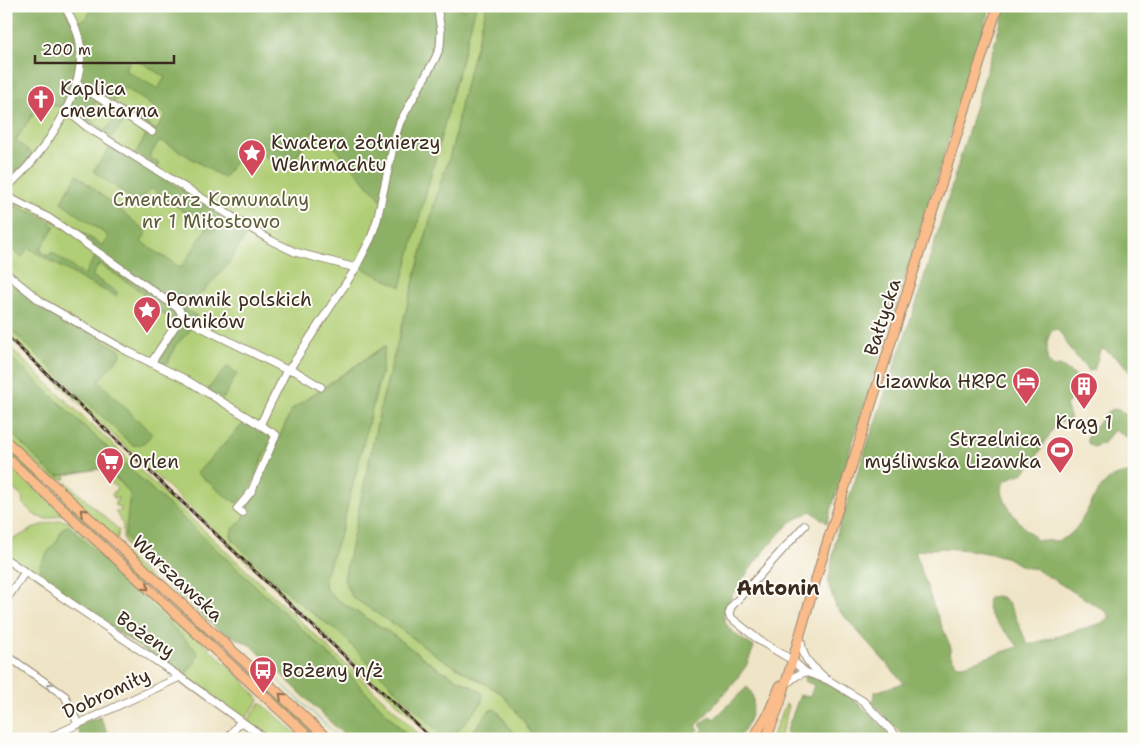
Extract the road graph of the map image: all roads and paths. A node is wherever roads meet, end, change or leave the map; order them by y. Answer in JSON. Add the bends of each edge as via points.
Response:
{"nodes":[{"id":1,"x":66,"y":6,"type":"edge"},
{"id":2,"x":437,"y":6,"type":"edge"},
{"id":3,"x":998,"y":6,"type":"edge"},
{"id":4,"x":76,"y":83,"type":"junction"},
{"id":5,"x":66,"y":110,"type":"junction"},
{"id":6,"x":152,"y":132,"type":"dead end"},
{"id":7,"x":6,"y":188,"type":"edge"},
{"id":8,"x":9,"y":198,"type":"edge"},
{"id":9,"x":6,"y":212,"type":"edge"},
{"id":10,"x":356,"y":268,"type":"junction"},
{"id":11,"x":6,"y":273,"type":"edge"},
{"id":12,"x":181,"y":317,"type":"junction"},
{"id":13,"x":151,"y":363,"type":"junction"},
{"id":14,"x":288,"y":370,"type":"junction"},
{"id":15,"x":321,"y":386,"type":"dead end"},
{"id":16,"x":260,"y":425,"type":"junction"},
{"id":17,"x":6,"y":441,"type":"edge"},
{"id":18,"x":6,"y":458,"type":"edge"},
{"id":19,"x":242,"y":513,"type":"dead end"},
{"id":20,"x":805,"y":525,"type":"dead end"},
{"id":21,"x":119,"y":545,"type":"junction"},
{"id":22,"x":110,"y":554,"type":"junction"},
{"id":23,"x":6,"y":559,"type":"edge"},
{"id":24,"x":25,"y":572,"type":"junction"},
{"id":25,"x":6,"y":600,"type":"edge"},
{"id":26,"x":800,"y":635,"type":"junction"},
{"id":27,"x":6,"y":655,"type":"edge"},
{"id":28,"x":807,"y":662,"type":"junction"},
{"id":29,"x":791,"y":663,"type":"junction"},
{"id":30,"x":805,"y":672,"type":"junction"},
{"id":31,"x":180,"y":677,"type":"junction"},
{"id":32,"x":828,"y":680,"type":"junction"},
{"id":33,"x":786,"y":684,"type":"junction"},
{"id":34,"x":241,"y":721,"type":"junction"},
{"id":35,"x":78,"y":724,"type":"junction"},
{"id":36,"x":46,"y":739,"type":"edge"},
{"id":37,"x":227,"y":739,"type":"edge"},
{"id":38,"x":266,"y":739,"type":"edge"},
{"id":39,"x":311,"y":739,"type":"edge"},
{"id":40,"x":329,"y":739,"type":"edge"},
{"id":41,"x":753,"y":739,"type":"edge"},
{"id":42,"x":766,"y":739,"type":"edge"},
{"id":43,"x":900,"y":739,"type":"edge"}],
"edges":[{"from":1,"to":4,"type":"street","via":[[79,38]]},
{"from":2,"to":10,"type":"street","via":[[442,31],[440,47],[400,122],[378,220]]},
{"from":3,"to":26,"type":"main road","name":"Bałtycka"},
{"from":4,"to":5,"type":"street"},
{"from":4,"to":6,"type":"street"},
{"from":5,"to":7,"type":"street","via":[[28,166]]},
{"from":5,"to":10,"type":"street","via":[[111,142],[270,240],[295,252]]},
{"from":8,"to":9,"type":"street"},
{"from":8,"to":12,"type":"street","via":[[57,224],[178,308]]},
{"from":10,"to":14,"type":"street"},
{"from":11,"to":13,"type":"street","via":[[43,303]]},
{"from":12,"to":13,"type":"street"},
{"from":12,"to":14,"type":"street"},
{"from":13,"to":16,"type":"street","via":[[185,379]]},
{"from":14,"to":15,"type":"street"},
{"from":14,"to":16,"type":"street"},
{"from":16,"to":19,"type":"street","via":[[276,435],[251,492],[237,509]]},
{"from":21,"to":17,"type":"main road","name":"Warszawska","one_way":true},
{"from":18,"to":22,"type":"main road","name":"Warszawska"},
{"from":20,"to":29,"type":"street","via":[[729,614],[748,633]]},
{"from":21,"to":22,"type":"main road"},
{"from":40,"to":21,"type":"main road","name":"Warszawska","one_way":true},
{"from":22,"to":39,"type":"main road","name":"Warszawska","one_way":true},
{"from":23,"to":24,"type":"street","name":"Bożeny"},
{"from":24,"to":25,"type":"street"},
{"from":24,"to":31,"type":"street","name":"Bożeny"},
{"from":26,"to":28,"type":"street"},
{"from":26,"to":29,"type":"main road","name":"Bałtycka"},
{"from":35,"to":27,"type":"street","one_way":true,"via":[[65,696]]},
{"from":28,"to":29,"type":"street"},
{"from":28,"to":32,"type":"street"},
{"from":29,"to":30,"type":"street"},
{"from":29,"to":33,"type":"main road","name":"Bałtycka"},
{"from":29,"to":41,"type":"main road","name":"Bałtycka"},
{"from":30,"to":32,"type":"street"},
{"from":30,"to":33,"type":"street"},
{"from":31,"to":34,"type":"street","name":"Bożeny"},
{"from":31,"to":35,"type":"street","name":"Dobromiły"},
{"from":32,"to":43,"type":"street","via":[[863,701]]},
{"from":33,"to":42,"type":"main road","name":"Bałtycka"},
{"from":34,"to":37,"type":"street"},
{"from":34,"to":38,"type":"street","name":"Bożeny"},
{"from":35,"to":36,"type":"street","name":"Dobromiły"}]}
